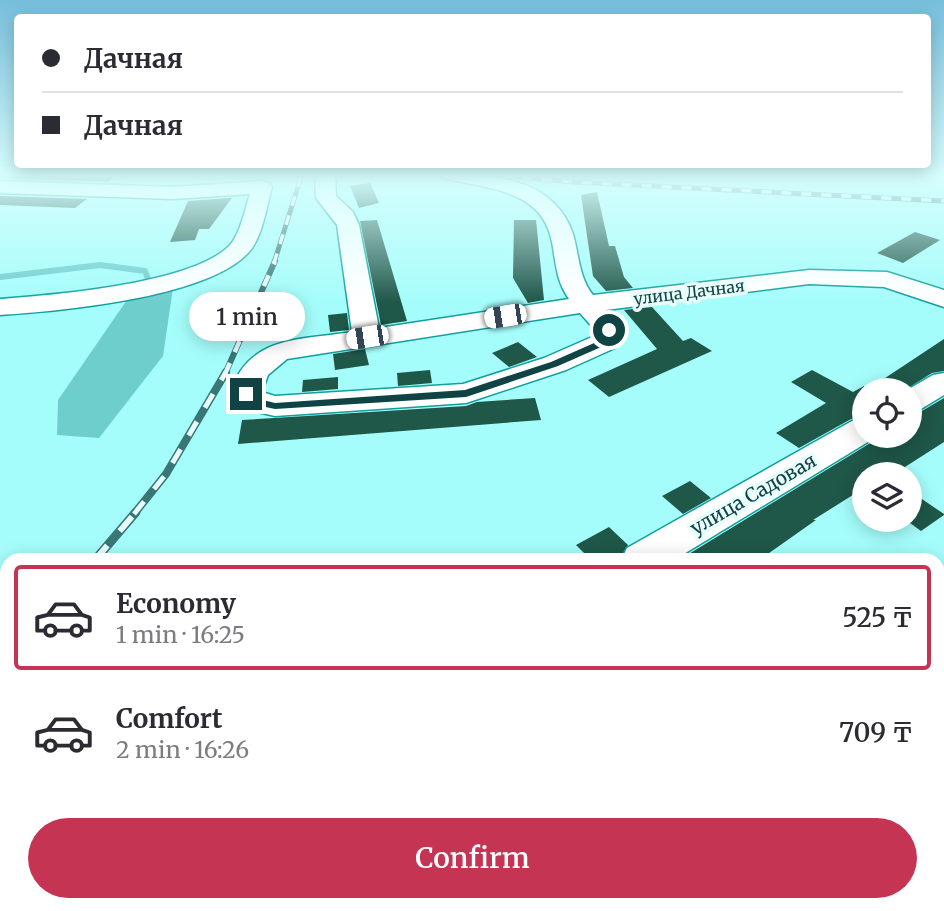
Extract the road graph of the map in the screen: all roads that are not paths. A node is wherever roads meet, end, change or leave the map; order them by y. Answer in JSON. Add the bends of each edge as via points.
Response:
{"nodes":[{"id":1,"x":252,"y":217,"type":"edge"},
{"id":2,"x":345,"y":217,"type":"edge"},
{"id":3,"x":552,"y":217,"type":"edge"},
{"id":4,"x":944,"y":299,"type":"edge"},
{"id":5,"x":588,"y":304,"type":"junction"},
{"id":6,"x":0,"y":307,"type":"edge"},
{"id":7,"x":367,"y":337,"type":"junction"},
{"id":8,"x":944,"y":382,"type":"edge"},
{"id":9,"x":922,"y":395,"type":"edge"},
{"id":10,"x":852,"y":436,"type":"edge"},
{"id":11,"x":653,"y":553,"type":"edge"}],
"edges":[{"from":1,"to":6,"type":"street","via":[[241,248],[199,272],[78,300]]},
{"from":2,"to":7,"type":"street"},
{"from":3,"to":5,"type":"street","via":[[573,285]]},
{"from":4,"to":5,"type":"street","name":"улица Дачная","via":[[887,280],[809,277]]},
{"from":5,"to":7,"type":"street","name":"улица Дачная"},
{"from":5,"to":7,"type":"street","name":"улица Дачная","via":[[609,330],[605,342],[466,393],[275,406],[256,402],[246,394],[249,378],[259,364],[279,352]]},
{"from":8,"to":9,"type":"street"},
{"from":10,"to":11,"type":"street","name":"улица Садовая"}]}
